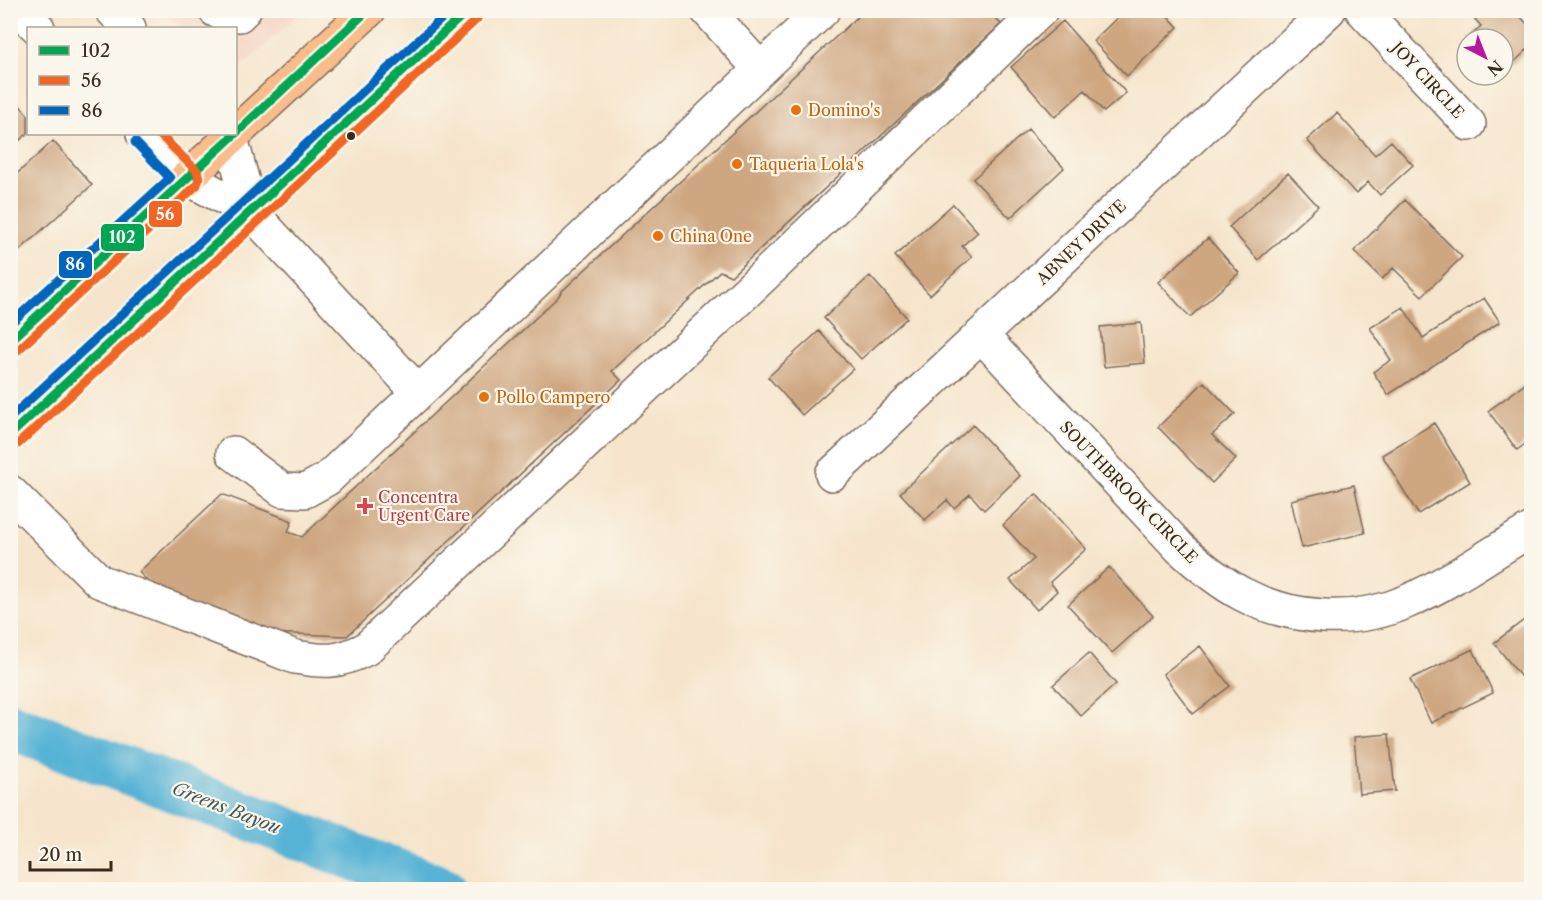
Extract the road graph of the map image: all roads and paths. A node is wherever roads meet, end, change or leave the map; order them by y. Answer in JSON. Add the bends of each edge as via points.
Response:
{"nodes":[{"id":1,"x":19,"y":10,"type":"edge"},
{"id":2,"x":112,"y":10,"type":"edge"},
{"id":3,"x":369,"y":10,"type":"edge"},
{"id":4,"x":469,"y":10,"type":"edge"},
{"id":5,"x":706,"y":10,"type":"edge"},
{"id":6,"x":823,"y":10,"type":"edge"},
{"id":7,"x":1041,"y":10,"type":"edge"},
{"id":8,"x":1329,"y":10,"type":"edge"},
{"id":9,"x":1362,"y":10,"type":"edge"},
{"id":10,"x":37,"y":27,"type":"edge"},
{"id":11,"x":128,"y":27,"type":"edge"},
{"id":12,"x":760,"y":69,"type":"junction"},
{"id":13,"x":1469,"y":124,"type":"dead end"},
{"id":14,"x":237,"y":129,"type":"edge"},
{"id":15,"x":143,"y":135,"type":"edge"},
{"id":16,"x":229,"y":136,"type":"edge"},
{"id":17,"x":187,"y":178,"type":"junction"},
{"id":18,"x":251,"y":212,"type":"junction"},
{"id":19,"x":981,"y":336,"type":"junction"},
{"id":20,"x":10,"y":341,"type":"edge"},
{"id":21,"x":418,"y":392,"type":"junction"},
{"id":22,"x":10,"y":435,"type":"edge"},
{"id":23,"x":233,"y":453,"type":"dead end"},
{"id":24,"x":832,"y":474,"type":"dead end"},
{"id":25,"x":10,"y":492,"type":"edge"},
{"id":26,"x":1532,"y":529,"type":"edge"}],
"edges":[{"from":1,"to":10,"type":"street"},
{"from":2,"to":11,"type":"street"},
{"from":3,"to":14,"type":"main road"},
{"from":4,"to":18,"type":"main road"},
{"from":5,"to":12,"type":"street"},
{"from":6,"to":12,"type":"street"},
{"from":7,"to":25,"type":"street","via":[[366,649],[347,659],[295,657],[99,580]]},
{"from":8,"to":19,"type":"street","name":"ABNEY DRIVE"},
{"from":9,"to":13,"type":"street","name":"JOY CIRCLE"},
{"from":12,"to":21,"type":"street"},
{"from":15,"to":17,"type":"street"},
{"from":16,"to":17,"type":"main road"},
{"from":16,"to":18,"type":"street"},
{"from":17,"to":18,"type":"street"},
{"from":17,"to":20,"type":"main road"},
{"from":18,"to":21,"type":"street"},
{"from":18,"to":22,"type":"main road"},
{"from":19,"to":24,"type":"street","name":"ABNEY DRIVE"},
{"from":19,"to":26,"type":"street","name":"SOUTHBROOK CIRCLE","via":[[1180,548],[1209,573],[1263,603],[1301,614],[1368,615],[1442,585]]},
{"from":21,"to":23,"type":"street","via":[[327,478],[305,490],[282,490]]}]}
